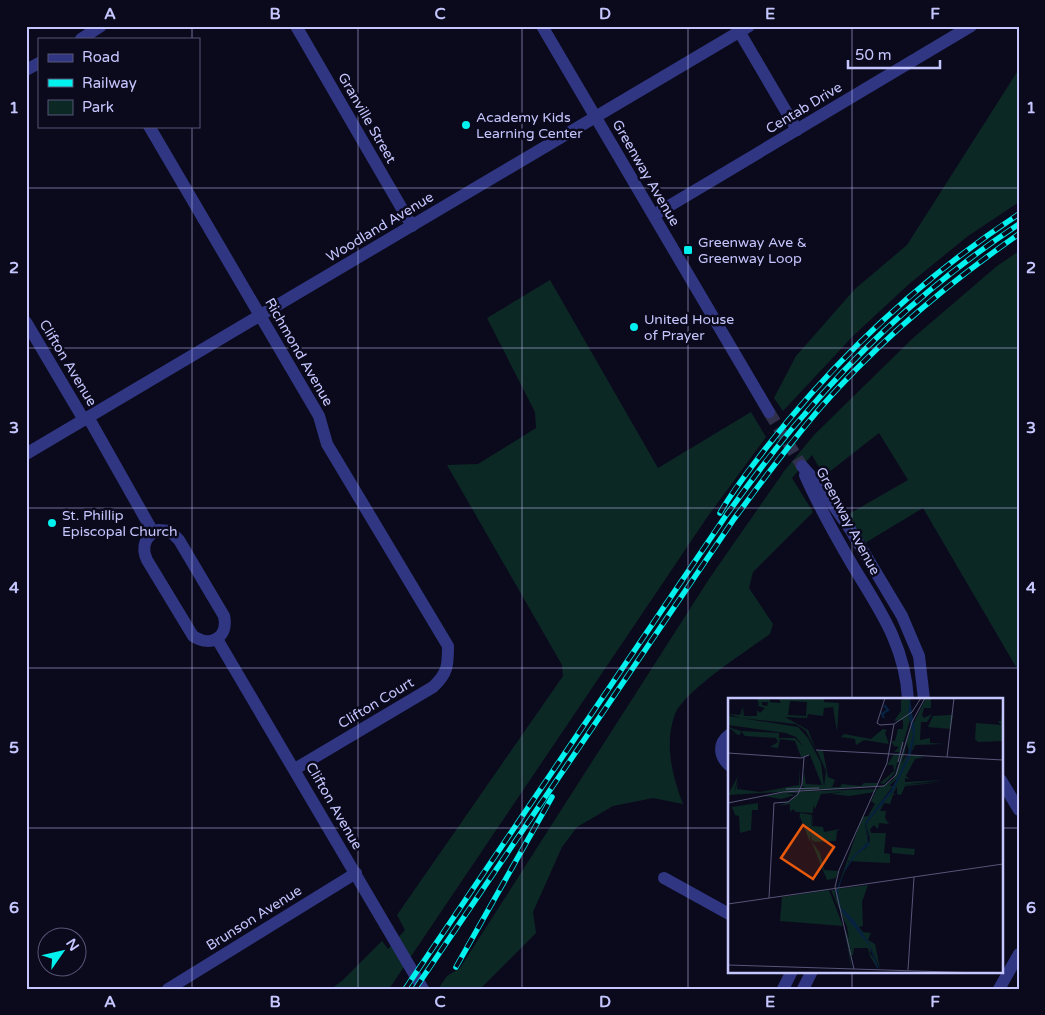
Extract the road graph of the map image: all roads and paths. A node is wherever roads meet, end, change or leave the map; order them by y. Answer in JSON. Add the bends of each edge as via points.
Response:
{"nodes":[{"id":1,"x":296,"y":26,"type":"edge"},
{"id":2,"x":542,"y":26,"type":"edge"},
{"id":3,"x":971,"y":26,"type":"edge"},
{"id":4,"x":741,"y":28,"type":"edge"},
{"id":5,"x":95,"y":31,"type":"edge"},
{"id":6,"x":82,"y":38,"type":"edge"},
{"id":7,"x":38,"y":64,"type":"edge"},
{"id":8,"x":26,"y":70,"type":"edge"},
{"id":9,"x":596,"y":118,"type":"junction"},
{"id":10,"x":150,"y":128,"type":"edge"},
{"id":11,"x":797,"y":130,"type":"junction"},
{"id":12,"x":654,"y":215,"type":"junction"},
{"id":13,"x":412,"y":226,"type":"junction"},
{"id":14,"x":261,"y":315,"type":"junction"},
{"id":15,"x":26,"y":322,"type":"edge"},
{"id":16,"x":769,"y":412,"type":"tunnel mouth"},
{"id":17,"x":86,"y":419,"type":"junction"},
{"id":18,"x":26,"y":454,"type":"edge"},
{"id":19,"x":153,"y":532,"type":"junction"},
{"id":20,"x":217,"y":638,"type":"junction"},
{"id":21,"x":448,"y":646,"type":"joint"},
{"id":22,"x":908,"y":698,"type":"edge"},
{"id":23,"x":924,"y":698,"type":"edge"},
{"id":24,"x":728,"y":736,"type":"edge"},
{"id":25,"x":728,"y":764,"type":"edge"},
{"id":26,"x":295,"y":769,"type":"junction"},
{"id":27,"x":1002,"y":782,"type":"edge"},
{"id":28,"x":1019,"y":810,"type":"edge"},
{"id":29,"x":356,"y":873,"type":"junction"},
{"id":30,"x":664,"y":878,"type":"dead end"},
{"id":31,"x":728,"y":913,"type":"edge"},
{"id":32,"x":1019,"y":954,"type":"edge"},
{"id":33,"x":792,"y":972,"type":"edge"},
{"id":34,"x":812,"y":972,"type":"edge"},
{"id":35,"x":168,"y":989,"type":"edge"},
{"id":36,"x":422,"y":989,"type":"edge"},
{"id":37,"x":783,"y":989,"type":"edge"},
{"id":38,"x":803,"y":989,"type":"edge"},
{"id":39,"x":999,"y":989,"type":"edge"}],
"edges":[{"from":1,"to":13,"type":"street","name":"Granville Street"},
{"from":2,"to":9,"type":"street","name":"Greenway Avenue"},
{"from":3,"to":11,"type":"street","name":"Centab Drive"},
{"from":4,"to":9,"type":"street","name":"Woodland Avenue"},
{"from":4,"to":11,"type":"street"},
{"from":5,"to":6,"type":"street"},
{"from":7,"to":8,"type":"street"},
{"from":9,"to":12,"type":"street","name":"Greenway Avenue"},
{"from":9,"to":13,"type":"street","name":"Woodland Avenue"},
{"from":10,"to":14,"type":"street","name":"Richmond Avenue"},
{"from":11,"to":12,"type":"street","name":"Centab Drive"},
{"from":12,"to":16,"type":"street","name":"Greenway Avenue"},
{"from":13,"to":14,"type":"street","name":"Woodland Avenue"},
{"from":14,"to":17,"type":"street","name":"Woodland Avenue"},
{"from":14,"to":21,"type":"street","name":"Richmond Avenue","via":[[319,416],[327,444]]},
{"from":15,"to":17,"type":"street","name":"Clifton Avenue"},
{"from":17,"to":18,"type":"street","name":"Woodland Avenue"},
{"from":17,"to":19,"type":"street","name":"Clifton Avenue"},
{"from":19,"to":20,"type":"street","via":[[170,531],[179,540],[224,616],[225,628]]},
{"from":19,"to":20,"type":"street","via":[[145,542],[144,554],[193,636],[205,642]]},
{"from":20,"to":26,"type":"street","name":"Clifton Avenue"},
{"from":21,"to":26,"type":"street","name":"Clifton Court","via":[[448,665],[442,679],[433,687]]},
{"from":22,"to":23,"type":"street","name":"Greenway Avenue","via":[[905,669],[895,637],[836,537],[802,466],[850,529],[902,616],[919,656]]},
{"from":24,"to":25,"type":"street","via":[[720,751]]},
{"from":26,"to":29,"type":"street","name":"Clifton Avenue"},
{"from":27,"to":28,"type":"street"},
{"from":29,"to":35,"type":"street","name":"Brunson Avenue"},
{"from":29,"to":36,"type":"street","name":"Clifton Avenue"},
{"from":30,"to":31,"type":"street"},
{"from":32,"to":39,"type":"street"},
{"from":33,"to":37,"type":"street"},
{"from":34,"to":38,"type":"street"}]}
